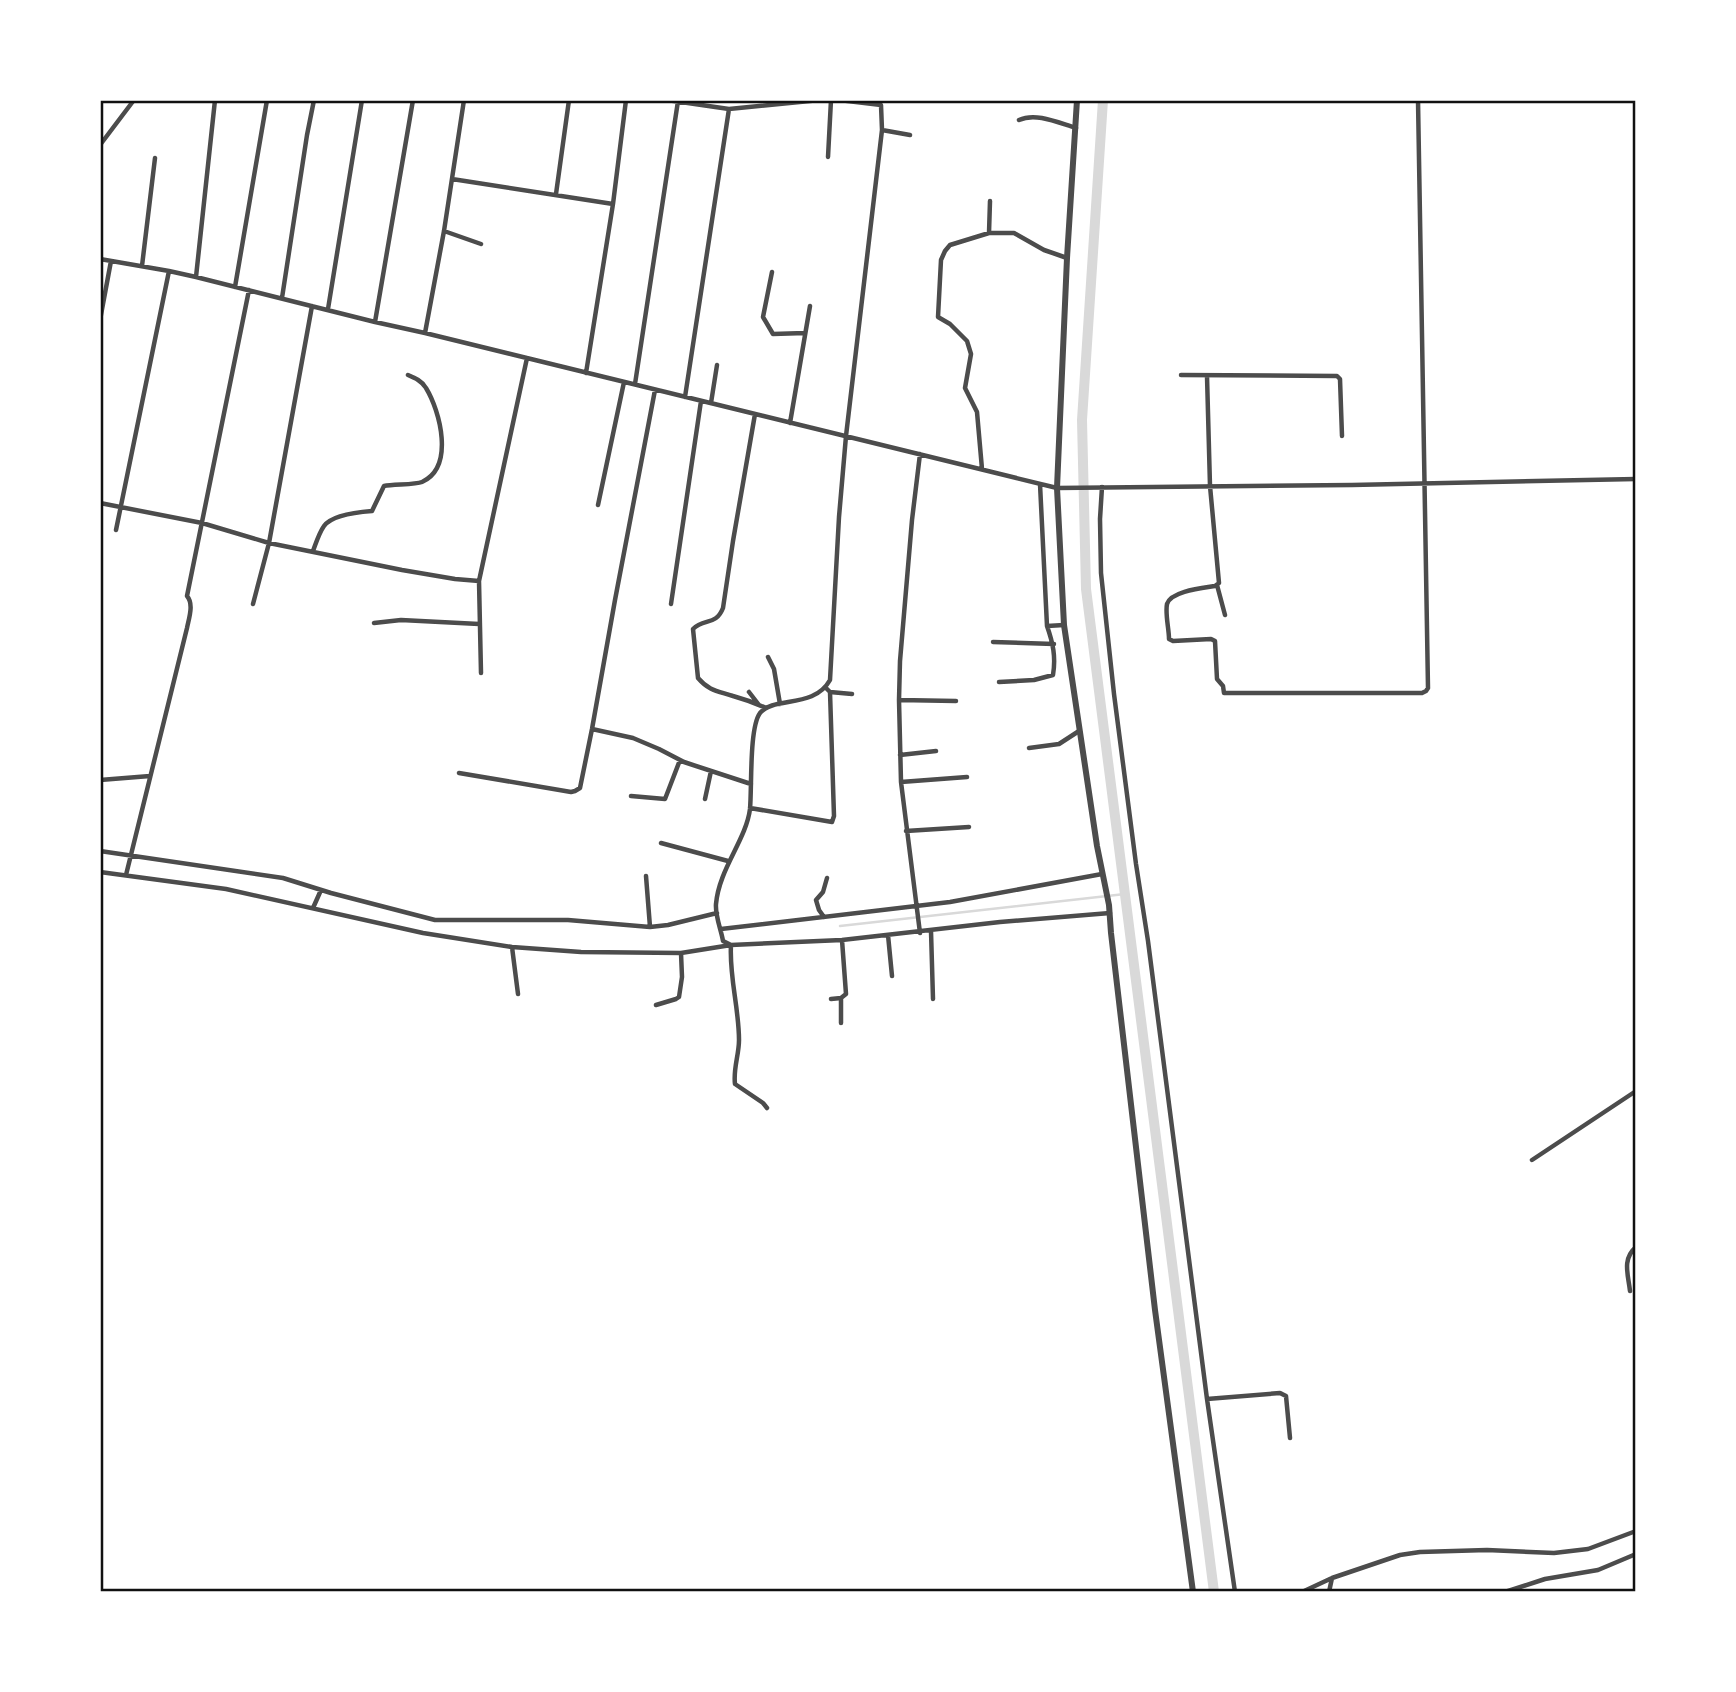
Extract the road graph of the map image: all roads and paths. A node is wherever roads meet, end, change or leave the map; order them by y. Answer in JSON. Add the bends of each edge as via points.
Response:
{"nodes":[{"id":1,"x":134,"y":100,"type":"edge"},
{"id":2,"x":215,"y":100,"type":"edge"},
{"id":3,"x":267,"y":100,"type":"edge"},
{"id":4,"x":314,"y":100,"type":"edge"},
{"id":5,"x":362,"y":100,"type":"edge"},
{"id":6,"x":412,"y":100,"type":"edge"},
{"id":7,"x":464,"y":100,"type":"edge"},
{"id":8,"x":569,"y":100,"type":"edge"},
{"id":9,"x":626,"y":100,"type":"edge"},
{"id":10,"x":667,"y":100,"type":"edge"},
{"id":11,"x":820,"y":100,"type":"edge"},
{"id":12,"x":831,"y":100,"type":"edge"},
{"id":13,"x":839,"y":100,"type":"edge"},
{"id":14,"x":1077,"y":100,"type":"edge"},
{"id":15,"x":1418,"y":100,"type":"edge"},
{"id":16,"x":678,"y":101,"type":"edge"},
{"id":17,"x":729,"y":109,"type":"junction"},
{"id":18,"x":1019,"y":120,"type":"dead end"},
{"id":19,"x":1076,"y":128,"type":"junction"},
{"id":20,"x":882,"y":130,"type":"junction"},
{"id":21,"x":910,"y":135,"type":"dead end"},
{"id":22,"x":100,"y":145,"type":"edge"},
{"id":23,"x":828,"y":157,"type":"dead end"},
{"id":24,"x":155,"y":158,"type":"dead end"},
{"id":25,"x":452,"y":179,"type":"junction"},
{"id":26,"x":556,"y":194,"type":"junction"},
{"id":27,"x":990,"y":201,"type":"dead end"},
{"id":28,"x":613,"y":204,"type":"junction"},
{"id":29,"x":444,"y":231,"type":"junction"},
{"id":30,"x":989,"y":233,"type":"junction"},
{"id":31,"x":481,"y":244,"type":"dead end"},
{"id":32,"x":1067,"y":258,"type":"junction"},
{"id":33,"x":100,"y":259,"type":"edge"},
{"id":34,"x":111,"y":261,"type":"junction"},
{"id":35,"x":142,"y":266,"type":"junction"},
{"id":36,"x":169,"y":271,"type":"junction"},
{"id":37,"x":772,"y":272,"type":"dead end"},
{"id":38,"x":196,"y":277,"type":"junction"},
{"id":39,"x":235,"y":287,"type":"junction"},
{"id":40,"x":249,"y":290,"type":"junction"},
{"id":41,"x":282,"y":298,"type":"junction"},
{"id":42,"x":312,"y":306,"type":"junction"},
{"id":43,"x":810,"y":306,"type":"dead end"},
{"id":44,"x":328,"y":309,"type":"junction"},
{"id":45,"x":100,"y":320,"type":"edge"},
{"id":46,"x":375,"y":322,"type":"junction"},
{"id":47,"x":425,"y":333,"type":"junction"},
{"id":48,"x":805,"y":333,"type":"junction"},
{"id":49,"x":527,"y":358,"type":"junction"},
{"id":50,"x":717,"y":365,"type":"dead end"},
{"id":51,"x":586,"y":373,"type":"junction"},
{"id":52,"x":408,"y":375,"type":"dead end"},
{"id":53,"x":1181,"y":375,"type":"dead end"},
{"id":54,"x":1207,"y":376,"type":"junction"},
{"id":55,"x":624,"y":382,"type":"junction"},
{"id":56,"x":635,"y":384,"type":"junction"},
{"id":57,"x":655,"y":390,"type":"junction"},
{"id":58,"x":685,"y":397,"type":"junction"},
{"id":59,"x":701,"y":401,"type":"junction"},
{"id":60,"x":711,"y":403,"type":"junction"},
{"id":61,"x":755,"y":414,"type":"junction"},
{"id":62,"x":790,"y":423,"type":"junction"},
{"id":63,"x":846,"y":436,"type":"junction"},
{"id":64,"x":1342,"y":436,"type":"dead end"},
{"id":65,"x":920,"y":454,"type":"junction"},
{"id":66,"x":982,"y":469,"type":"junction"},
{"id":67,"x":1636,"y":479,"type":"edge"},
{"id":68,"x":1424,"y":483,"type":"junction"},
{"id":69,"x":1040,"y":484,"type":"junction"},
{"id":70,"x":1210,"y":486,"type":"junction"},
{"id":71,"x":1099,"y":487,"type":"junction"},
{"id":72,"x":1056,"y":488,"type":"junction"},
{"id":73,"x":100,"y":503,"type":"edge"},
{"id":74,"x":598,"y":505,"type":"dead end"},
{"id":75,"x":121,"y":506,"type":"junction"},
{"id":76,"x":202,"y":523,"type":"junction"},
{"id":77,"x":116,"y":530,"type":"dead end"},
{"id":78,"x":268,"y":543,"type":"junction"},
{"id":79,"x":313,"y":551,"type":"junction"},
{"id":80,"x":479,"y":581,"type":"junction"},
{"id":81,"x":1217,"y":585,"type":"junction"},
{"id":82,"x":253,"y":604,"type":"dead end"},
{"id":83,"x":671,"y":604,"type":"dead end"},
{"id":84,"x":1225,"y":615,"type":"dead end"},
{"id":85,"x":374,"y":623,"type":"dead end"},
{"id":86,"x":479,"y":624,"type":"junction"},
{"id":87,"x":1064,"y":625,"type":"junction"},
{"id":88,"x":1047,"y":626,"type":"junction"},
{"id":89,"x":993,"y":642,"type":"dead end"},
{"id":90,"x":1054,"y":644,"type":"junction"},
{"id":91,"x":768,"y":657,"type":"dead end"},
{"id":92,"x":481,"y":673,"type":"dead end"},
{"id":93,"x":999,"y":682,"type":"dead end"},
{"id":94,"x":828,"y":690,"type":"junction"},
{"id":95,"x":749,"y":692,"type":"dead end"},
{"id":96,"x":852,"y":694,"type":"dead end"},
{"id":97,"x":899,"y":700,"type":"junction"},
{"id":98,"x":956,"y":701,"type":"dead end"},
{"id":99,"x":780,"y":704,"type":"junction"},
{"id":100,"x":759,"y":705,"type":"junction"},
{"id":101,"x":766,"y":708,"type":"junction"},
{"id":102,"x":592,"y":729,"type":"junction"},
{"id":103,"x":1079,"y":731,"type":"junction"},
{"id":104,"x":1029,"y":748,"type":"dead end"},
{"id":105,"x":936,"y":751,"type":"dead end"},
{"id":106,"x":900,"y":755,"type":"junction"},
{"id":107,"x":680,"y":760,"type":"junction"},
{"id":108,"x":711,"y":771,"type":"junction"},
{"id":109,"x":459,"y":773,"type":"dead end"},
{"id":110,"x":150,"y":776,"type":"junction"},
{"id":111,"x":967,"y":777,"type":"dead end"},
{"id":112,"x":100,"y":780,"type":"edge"},
{"id":113,"x":901,"y":782,"type":"junction"},
{"id":114,"x":751,"y":784,"type":"junction"},
{"id":115,"x":631,"y":796,"type":"dead end"},
{"id":116,"x":705,"y":799,"type":"dead end"},
{"id":117,"x":750,"y":808,"type":"junction"},
{"id":118,"x":969,"y":827,"type":"dead end"},
{"id":119,"x":906,"y":831,"type":"junction"},
{"id":120,"x":661,"y":843,"type":"dead end"},
{"id":121,"x":100,"y":851,"type":"edge"},
{"id":122,"x":130,"y":855,"type":"junction"},
{"id":123,"x":729,"y":862,"type":"junction"},
{"id":124,"x":100,"y":872,"type":"edge"},
{"id":125,"x":1102,"y":874,"type":"junction"},
{"id":126,"x":126,"y":875,"type":"junction"},
{"id":127,"x":646,"y":876,"type":"dead end"},
{"id":128,"x":827,"y":878,"type":"dead end"},
{"id":129,"x":321,"y":890,"type":"junction"},
{"id":130,"x":313,"y":908,"type":"junction"},
{"id":131,"x":917,"y":909,"type":"junction"},
{"id":132,"x":717,"y":913,"type":"junction"},
{"id":133,"x":1110,"y":913,"type":"junction"},
{"id":134,"x":824,"y":917,"type":"junction"},
{"id":135,"x":650,"y":927,"type":"junction"},
{"id":136,"x":919,"y":930,"type":"junction"},
{"id":137,"x":722,"y":931,"type":"junction"},
{"id":138,"x":931,"y":931,"type":"junction"},
{"id":139,"x":888,"y":935,"type":"junction"},
{"id":140,"x":842,"y":940,"type":"junction"},
{"id":141,"x":731,"y":945,"type":"junction"},
{"id":142,"x":512,"y":947,"type":"junction"},
{"id":143,"x":681,"y":953,"type":"junction"},
{"id":144,"x":892,"y":976,"type":"dead end"},
{"id":145,"x":518,"y":994,"type":"dead end"},
{"id":146,"x":841,"y":998,"type":"junction"},
{"id":147,"x":831,"y":999,"type":"dead end"},
{"id":148,"x":933,"y":999,"type":"dead end"},
{"id":149,"x":656,"y":1005,"type":"dead end"},
{"id":150,"x":841,"y":1023,"type":"dead end"},
{"id":151,"x":1636,"y":1091,"type":"edge"},
{"id":152,"x":766,"y":1108,"type":"dead end"},
{"id":153,"x":1532,"y":1160,"type":"dead end"},
{"id":154,"x":1636,"y":1247,"type":"edge"},
{"id":155,"x":1630,"y":1291,"type":"dead end"},
{"id":156,"x":1207,"y":1399,"type":"junction"},
{"id":157,"x":1290,"y":1438,"type":"dead end"},
{"id":158,"x":1636,"y":1531,"type":"edge"},
{"id":159,"x":1636,"y":1554,"type":"edge"},
{"id":160,"x":1332,"y":1578,"type":"junction"},
{"id":161,"x":1193,"y":1592,"type":"edge"},
{"id":162,"x":1235,"y":1592,"type":"edge"},
{"id":163,"x":1302,"y":1592,"type":"edge"},
{"id":164,"x":1329,"y":1592,"type":"edge"},
{"id":165,"x":1505,"y":1592,"type":"edge"}],
"edges":[{"from":1,"to":22,"type":"street"},
{"from":2,"to":38,"type":"street"},
{"from":3,"to":39,"type":"street"},
{"from":4,"to":41,"type":"street"},
{"from":5,"to":44,"type":"street"},
{"from":6,"to":46,"type":"street"},
{"from":7,"to":25,"type":"street"},
{"from":8,"to":26,"type":"street"},
{"from":9,"to":28,"type":"street"},
{"from":10,"to":16,"type":"street"},
{"from":11,"to":17,"type":"street"},
{"from":12,"to":23,"type":"street"},
{"from":13,"to":20,"type":"street","via":[[881,105]]},
{"from":14,"to":19,"type":"street"},
{"from":15,"to":68,"type":"street"},
{"from":16,"to":17,"type":"street"},
{"from":16,"to":56,"type":"street"},
{"from":17,"to":58,"type":"street"},
{"from":18,"to":19,"type":"street","via":[[1038,118]]},
{"from":19,"to":32,"type":"street"},
{"from":20,"to":21,"type":"street"},
{"from":20,"to":63,"type":"street"},
{"from":24,"to":35,"type":"street"},
{"from":25,"to":26,"type":"street"},
{"from":25,"to":29,"type":"street"},
{"from":26,"to":28,"type":"street"},
{"from":27,"to":30,"type":"street"},
{"from":28,"to":51,"type":"street"},
{"from":29,"to":31,"type":"street"},
{"from":29,"to":47,"type":"street"},
{"from":30,"to":32,"type":"street","via":[[1014,233]]},
{"from":30,"to":66,"type":"street","via":[[950,245],[945,251],[938,304],[938,317],[967,341],[971,354],[965,388],[977,412]]},
{"from":32,"to":72,"type":"street"},
{"from":33,"to":34,"type":"street"},
{"from":34,"to":35,"type":"street"},
{"from":34,"to":45,"type":"street"},
{"from":35,"to":36,"type":"street"},
{"from":36,"to":38,"type":"street"},
{"from":36,"to":75,"type":"street"},
{"from":37,"to":48,"type":"street","via":[[763,317],[773,334]]},
{"from":38,"to":39,"type":"street"},
{"from":39,"to":40,"type":"street"},
{"from":40,"to":41,"type":"street"},
{"from":40,"to":76,"type":"street"},
{"from":41,"to":42,"type":"street"},
{"from":42,"to":44,"type":"street"},
{"from":42,"to":78,"type":"street"},
{"from":43,"to":48,"type":"street"},
{"from":44,"to":46,"type":"street"},
{"from":46,"to":47,"type":"street"},
{"from":47,"to":49,"type":"street"},
{"from":48,"to":62,"type":"street"},
{"from":49,"to":51,"type":"street"},
{"from":49,"to":80,"type":"street"},
{"from":50,"to":60,"type":"street"},
{"from":51,"to":55,"type":"street"},
{"from":52,"to":79,"type":"street","via":[[425,387],[440,423],[443,442],[435,472],[422,482],[384,486],[372,511],[330,520]]},
{"from":53,"to":54,"type":"street"},
{"from":54,"to":64,"type":"street","via":[[1338,376]]},
{"from":54,"to":70,"type":"street"},
{"from":55,"to":56,"type":"street"},
{"from":55,"to":74,"type":"street"},
{"from":56,"to":57,"type":"street"},
{"from":57,"to":58,"type":"street"},
{"from":57,"to":102,"type":"street"},
{"from":58,"to":59,"type":"street"},
{"from":59,"to":60,"type":"street"},
{"from":59,"to":83,"type":"street"},
{"from":60,"to":61,"type":"street"},
{"from":61,"to":62,"type":"street"},
{"from":61,"to":100,"type":"street","via":[[723,608],[715,620],[693,629],[698,678],[717,692]]},
{"from":62,"to":63,"type":"street"},
{"from":63,"to":65,"type":"street"},
{"from":63,"to":94,"type":"street"},
{"from":65,"to":66,"type":"street"},
{"from":65,"to":97,"type":"street"},
{"from":66,"to":69,"type":"street"},
{"from":67,"to":68,"type":"street"},
{"from":68,"to":70,"type":"street"},
{"from":68,"to":81,"type":"street","via":[[1426,691],[1224,693],[1217,680],[1214,641],[1171,640],[1167,612],[1168,601],[1177,594]]},
{"from":69,"to":72,"type":"street"},
{"from":69,"to":88,"type":"street"},
{"from":70,"to":71,"type":"street"},
{"from":70,"to":81,"type":"street"},
{"from":71,"to":72,"type":"street"},
{"from":71,"to":156,"type":"street","via":[[1101,573],[1113,684]]},
{"from":72,"to":87,"type":"street"},
{"from":73,"to":75,"type":"street"},
{"from":75,"to":76,"type":"street"},
{"from":75,"to":77,"type":"street"},
{"from":76,"to":78,"type":"street"},
{"from":76,"to":110,"type":"street","via":[[187,596],[189,619]]},
{"from":78,"to":79,"type":"street"},
{"from":78,"to":82,"type":"street"},
{"from":79,"to":80,"type":"street"},
{"from":80,"to":86,"type":"street"},
{"from":81,"to":84,"type":"street"},
{"from":85,"to":86,"type":"street"},
{"from":86,"to":92,"type":"street"},
{"from":87,"to":88,"type":"street"},
{"from":87,"to":103,"type":"street"},
{"from":88,"to":90,"type":"street"},
{"from":89,"to":90,"type":"street"},
{"from":90,"to":93,"type":"street","via":[[1054,675]]},
{"from":91,"to":99,"type":"street"},
{"from":94,"to":96,"type":"street"},
{"from":94,"to":99,"type":"street"},
{"from":94,"to":117,"type":"street","via":[[832,822]]},
{"from":95,"to":100,"type":"street"},
{"from":97,"to":98,"type":"street"},
{"from":97,"to":106,"type":"street"},
{"from":99,"to":101,"type":"street"},
{"from":100,"to":101,"type":"street"},
{"from":101,"to":114,"type":"street","via":[[756,723]]},
{"from":102,"to":107,"type":"street","via":[[633,738]]},
{"from":102,"to":109,"type":"street","via":[[580,788],[575,791]]},
{"from":103,"to":104,"type":"street","via":[[1059,744]]},
{"from":103,"to":125,"type":"street"},
{"from":105,"to":106,"type":"street"},
{"from":106,"to":113,"type":"street"},
{"from":107,"to":108,"type":"street"},
{"from":107,"to":115,"type":"street","via":[[665,799]]},
{"from":108,"to":114,"type":"street"},
{"from":108,"to":116,"type":"street"},
{"from":110,"to":112,"type":"street"},
{"from":110,"to":122,"type":"street"},
{"from":111,"to":113,"type":"street"},
{"from":113,"to":119,"type":"street"},
{"from":114,"to":117,"type":"street"},
{"from":117,"to":123,"type":"street"},
{"from":118,"to":119,"type":"street"},
{"from":119,"to":131,"type":"street"},
{"from":120,"to":123,"type":"street"},
{"from":121,"to":122,"type":"street"},
{"from":122,"to":126,"type":"street"},
{"from":122,"to":129,"type":"street","via":[[283,878]]},
{"from":123,"to":132,"type":"street","via":[[717,896]]},
{"from":124,"to":126,"type":"street"},
{"from":125,"to":131,"type":"street"},
{"from":125,"to":133,"type":"street"},
{"from":126,"to":130,"type":"street","via":[[226,889]]},
{"from":127,"to":135,"type":"street"},
{"from":128,"to":134,"type":"street","via":[[816,900]]},
{"from":129,"to":130,"type":"street"},
{"from":129,"to":135,"type":"street","via":[[435,920],[568,920]]},
{"from":130,"to":142,"type":"street"},
{"from":131,"to":134,"type":"street"},
{"from":131,"to":136,"type":"street"},
{"from":132,"to":135,"type":"street"},
{"from":132,"to":137,"type":"street"},
{"from":133,"to":138,"type":"street"},
{"from":133,"to":161,"type":"street"},
{"from":134,"to":137,"type":"street"},
{"from":136,"to":138,"type":"street"},
{"from":136,"to":139,"type":"street"},
{"from":137,"to":141,"type":"street","via":[[723,941]]},
{"from":138,"to":148,"type":"street"},
{"from":139,"to":140,"type":"street"},
{"from":139,"to":144,"type":"street"},
{"from":140,"to":141,"type":"street"},
{"from":140,"to":146,"type":"street","via":[[846,989]]},
{"from":141,"to":143,"type":"street"},
{"from":141,"to":152,"type":"street","via":[[739,1042],[735,1084]]},
{"from":142,"to":143,"type":"street"},
{"from":142,"to":145,"type":"street"},
{"from":143,"to":149,"type":"street","via":[[680,996]]},
{"from":146,"to":147,"type":"street"},
{"from":146,"to":150,"type":"street"},
{"from":151,"to":153,"type":"street"},
{"from":154,"to":155,"type":"street","via":[[1627,1262]]},
{"from":156,"to":157,"type":"street","via":[[1283,1394]]},
{"from":156,"to":162,"type":"street"},
{"from":158,"to":160,"type":"street","via":[[1588,1549],[1554,1553],[1487,1550],[1400,1555]]},
{"from":159,"to":165,"type":"street","via":[[1598,1570]]},
{"from":160,"to":163,"type":"street"},
{"from":160,"to":164,"type":"street"}]}
